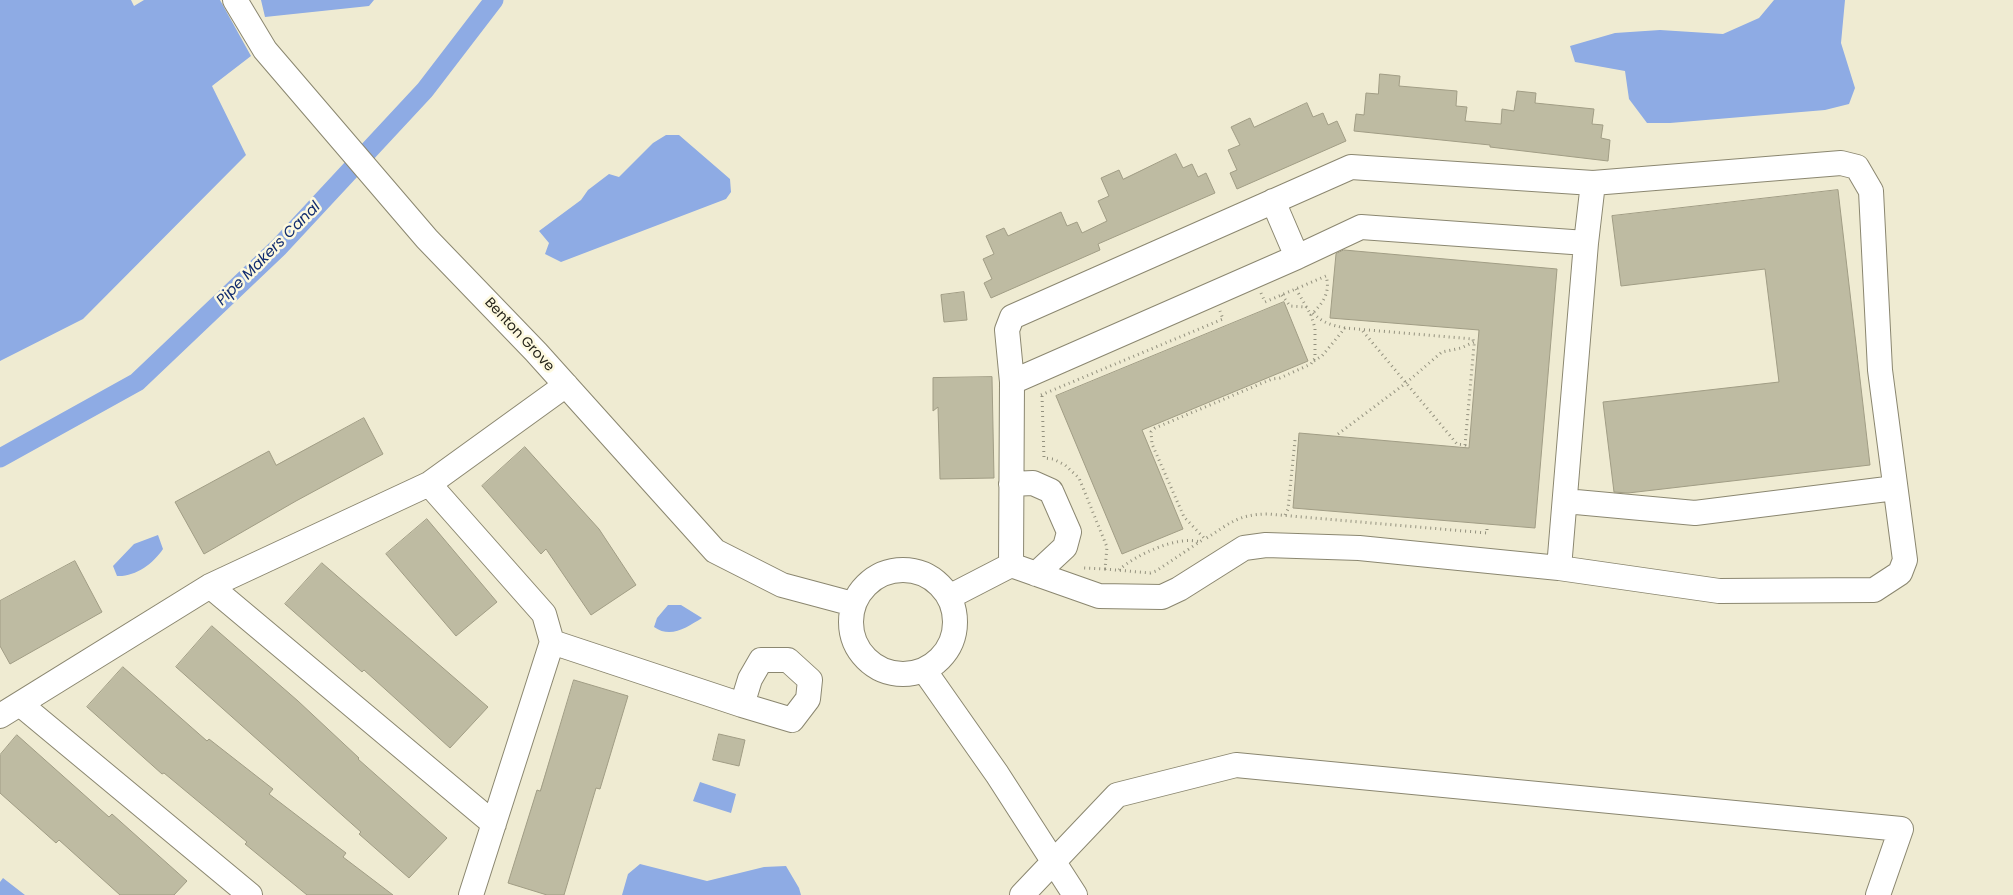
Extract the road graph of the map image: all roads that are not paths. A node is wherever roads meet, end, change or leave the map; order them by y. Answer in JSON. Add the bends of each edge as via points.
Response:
{"nodes":[{"id":1,"x":236,"y":0,"type":"edge"},
{"id":2,"x":1593,"y":183,"type":"junction"},
{"id":3,"x":1273,"y":201,"type":"junction"},
{"id":4,"x":1586,"y":243,"type":"junction"},
{"id":5,"x":1297,"y":258,"type":"junction"},
{"id":6,"x":1018,"y":380,"type":"junction"},
{"id":7,"x":566,"y":385,"type":"junction"},
{"id":8,"x":429,"y":484,"type":"junction"},
{"id":9,"x":1011,"y":484,"type":"junction"},
{"id":10,"x":1895,"y":488,"type":"junction"},
{"id":11,"x":1565,"y":501,"type":"junction"},
{"id":12,"x":1010,"y":565,"type":"junction"},
{"id":13,"x":1559,"y":568,"type":"junction"},
{"id":14,"x":1036,"y":574,"type":"junction"},
{"id":15,"x":210,"y":586,"type":"junction"},
{"id":16,"x":949,"y":597,"type":"junction"},
{"id":17,"x":853,"y":604,"type":"junction"},
{"id":18,"x":552,"y":642,"type":"junction"},
{"id":19,"x":924,"y":670,"type":"junction"},
{"id":20,"x":742,"y":705,"type":"dead end"},
{"id":21,"x":10,"y":710,"type":"edge"},
{"id":22,"x":494,"y":824,"type":"junction"},
{"id":23,"x":1054,"y":862,"type":"junction"},
{"id":24,"x":250,"y":895,"type":"edge"},
{"id":25,"x":471,"y":895,"type":"edge"},
{"id":26,"x":1022,"y":895,"type":"edge"},
{"id":27,"x":1075,"y":895,"type":"edge"},
{"id":28,"x":1878,"y":895,"type":"edge"}],
"edges":[{"from":1,"to":7,"type":"street","name":"Benton Grove","via":[[265,50],[427,239]]},
{"from":2,"to":3,"type":"street","via":[[1351,167]]},
{"from":2,"to":4,"type":"street"},
{"from":2,"to":10,"type":"street","via":[[1841,163],[1857,167],[1871,191],[1880,370]]},
{"from":3,"to":5,"type":"street"},
{"from":3,"to":6,"type":"street","via":[[1012,317],[1007,330]]},
{"from":4,"to":5,"type":"street","via":[[1361,227]]},
{"from":4,"to":11,"type":"street"},
{"from":5,"to":6,"type":"street"},
{"from":6,"to":9,"type":"street"},
{"from":7,"to":8,"type":"street"},
{"from":7,"to":17,"type":"street","name":"Benton Grove","via":[[715,551],[782,585]]},
{"from":8,"to":15,"type":"street"},
{"from":8,"to":18,"type":"street","via":[[544,614]]},
{"from":9,"to":12,"type":"street"},
{"from":9,"to":14,"type":"street","via":[[1033,483],[1051,490],[1069,532],[1065,547]]},
{"from":10,"to":11,"type":"street","via":[[1695,513]]},
{"from":10,"to":13,"type":"street","via":[[1905,560],[1900,574],[1874,590],[1719,591]]},
{"from":11,"to":13,"type":"street"},
{"from":12,"to":14,"type":"street"},
{"from":12,"to":16,"type":"street"},
{"from":13,"to":14,"type":"street","via":[[1359,548],[1266,544],[1244,548],[1162,597],[1099,596]]},
{"from":15,"to":21,"type":"street"},
{"from":15,"to":22,"type":"street"},
{"from":16,"to":17,"type":"street","via":[[939,583],[907,569],[890,571],[874,578]]},
{"from":16,"to":19,"type":"street","via":[[955,614],[955,631],[949,647]]},
{"from":17,"to":19,"type":"street","via":[[850,621],[853,638],[867,660],[890,672],[907,674]]},
{"from":18,"to":20,"type":"street"},
{"from":18,"to":22,"type":"street"},
{"from":19,"to":23,"type":"street"},
{"from":21,"to":24,"type":"street"},
{"from":22,"to":25,"type":"street"},
{"from":23,"to":26,"type":"street"},
{"from":23,"to":27,"type":"street"},
{"from":23,"to":28,"type":"street","via":[[1117,795],[1236,765],[1901,829]]}]}
